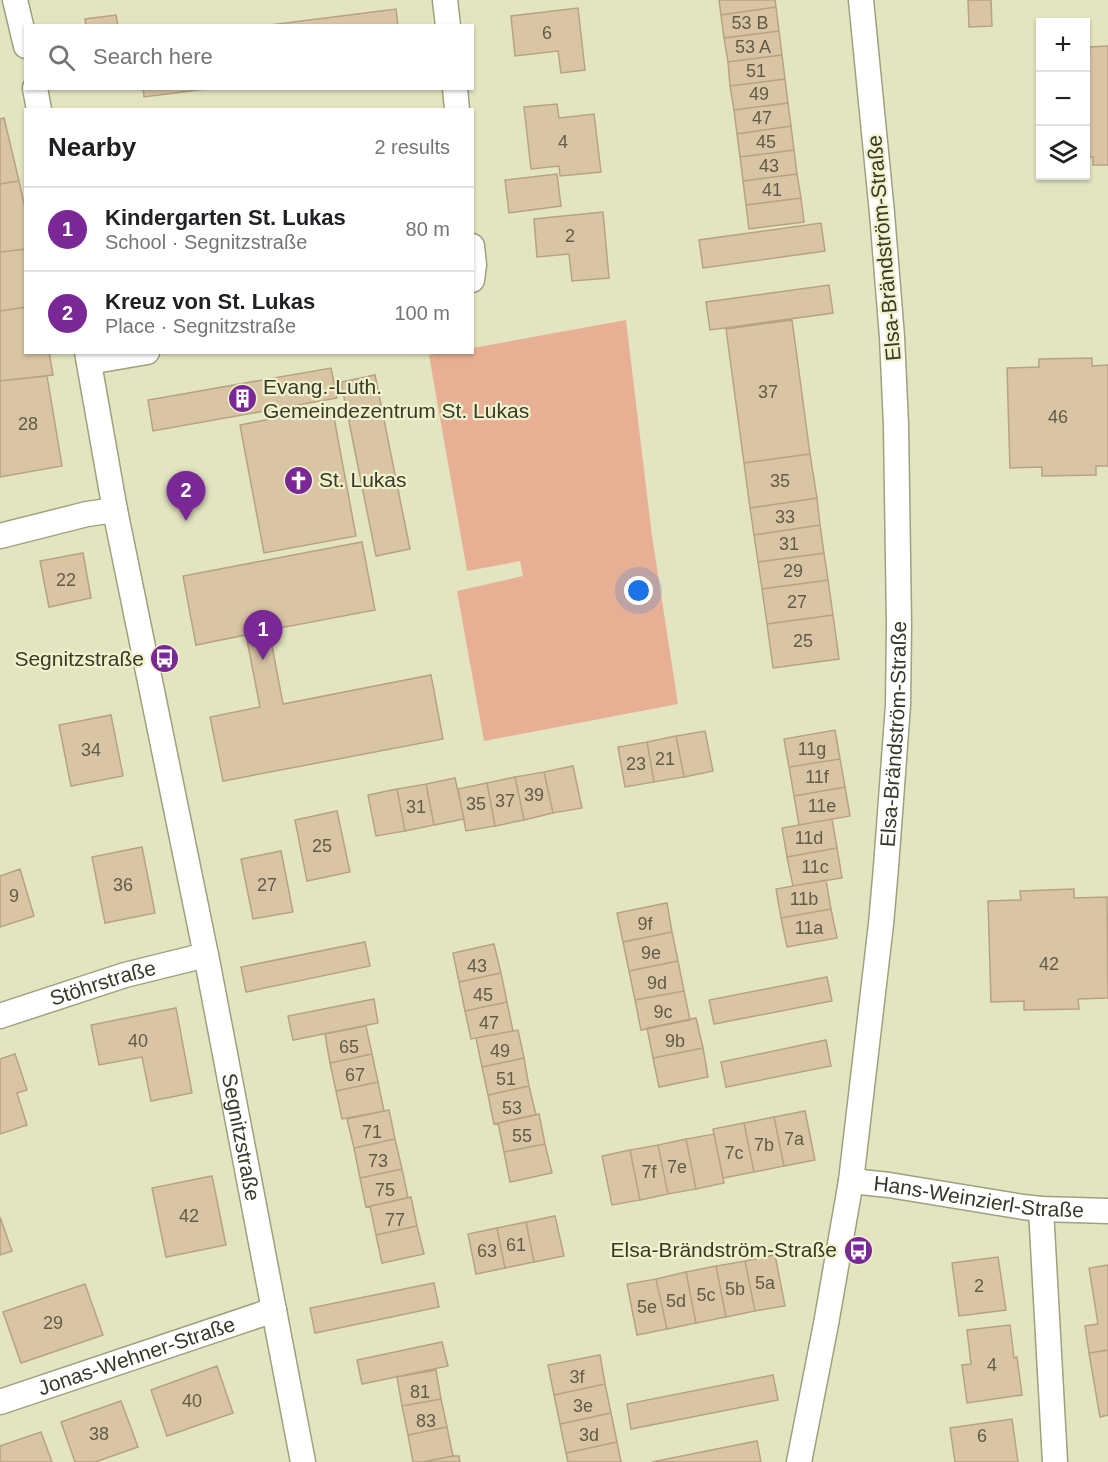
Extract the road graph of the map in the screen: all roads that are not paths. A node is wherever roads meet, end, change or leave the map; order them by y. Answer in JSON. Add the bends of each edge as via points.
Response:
{"nodes":[{"id":1,"x":15,"y":0,"type":"edge"},
{"id":2,"x":445,"y":0,"type":"edge"},
{"id":3,"x":861,"y":0,"type":"edge"},
{"id":4,"x":448,"y":24,"type":"edge"},
{"id":5,"x":24,"y":38,"type":"edge"},
{"id":6,"x":35,"y":90,"type":"edge"},
{"id":7,"x":455,"y":90,"type":"edge"},
{"id":8,"x":39,"y":108,"type":"edge"},
{"id":9,"x":457,"y":108,"type":"edge"},
{"id":10,"x":123,"y":354,"type":"edge"},
{"id":11,"x":88,"y":357,"type":"edge"},
{"id":12,"x":116,"y":510,"type":"junction"},
{"id":13,"x":0,"y":536,"type":"edge"},
{"id":14,"x":206,"y":955,"type":"junction"},
{"id":15,"x":0,"y":1016,"type":"edge"},
{"id":16,"x":851,"y":1181,"type":"junction"},
{"id":17,"x":1041,"y":1209,"type":"junction"},
{"id":18,"x":1108,"y":1212,"type":"edge"},
{"id":19,"x":274,"y":1310,"type":"junction"},
{"id":20,"x":0,"y":1402,"type":"edge"},
{"id":21,"x":303,"y":1462,"type":"edge"},
{"id":22,"x":799,"y":1462,"type":"edge"},
{"id":23,"x":1055,"y":1462,"type":"edge"}],
"edges":[{"from":1,"to":5,"type":"street"},
{"from":2,"to":4,"type":"street"},
{"from":3,"to":16,"type":"street","name":"Elsa-Brändström-Straße","via":[[892,337],[899,625],[898,705],[886,867]]},
{"from":6,"to":8,"type":"street"},
{"from":7,"to":9,"type":"street"},
{"from":10,"to":11,"type":"street"},
{"from":11,"to":12,"type":"street","name":"Segnitzstraße"},
{"from":12,"to":13,"type":"street"},
{"from":12,"to":14,"type":"street","name":"Segnitzstraße"},
{"from":14,"to":15,"type":"street","name":"Stöhrstraße","via":[[126,975]]},
{"from":14,"to":19,"type":"street","name":"Segnitzstraße"},
{"from":16,"to":17,"type":"street","name":"Hans-Weinzierl-Straße"},
{"from":16,"to":22,"type":"street","name":"Elsa-Brändström-Straße"},
{"from":17,"to":18,"type":"street","name":"Hans-Weinzierl-Straße"},
{"from":17,"to":23,"type":"street"},
{"from":19,"to":20,"type":"street","name":"Jonas-Wehner-Straße"},
{"from":19,"to":21,"type":"street","name":"Segnitzstraße"}]}
